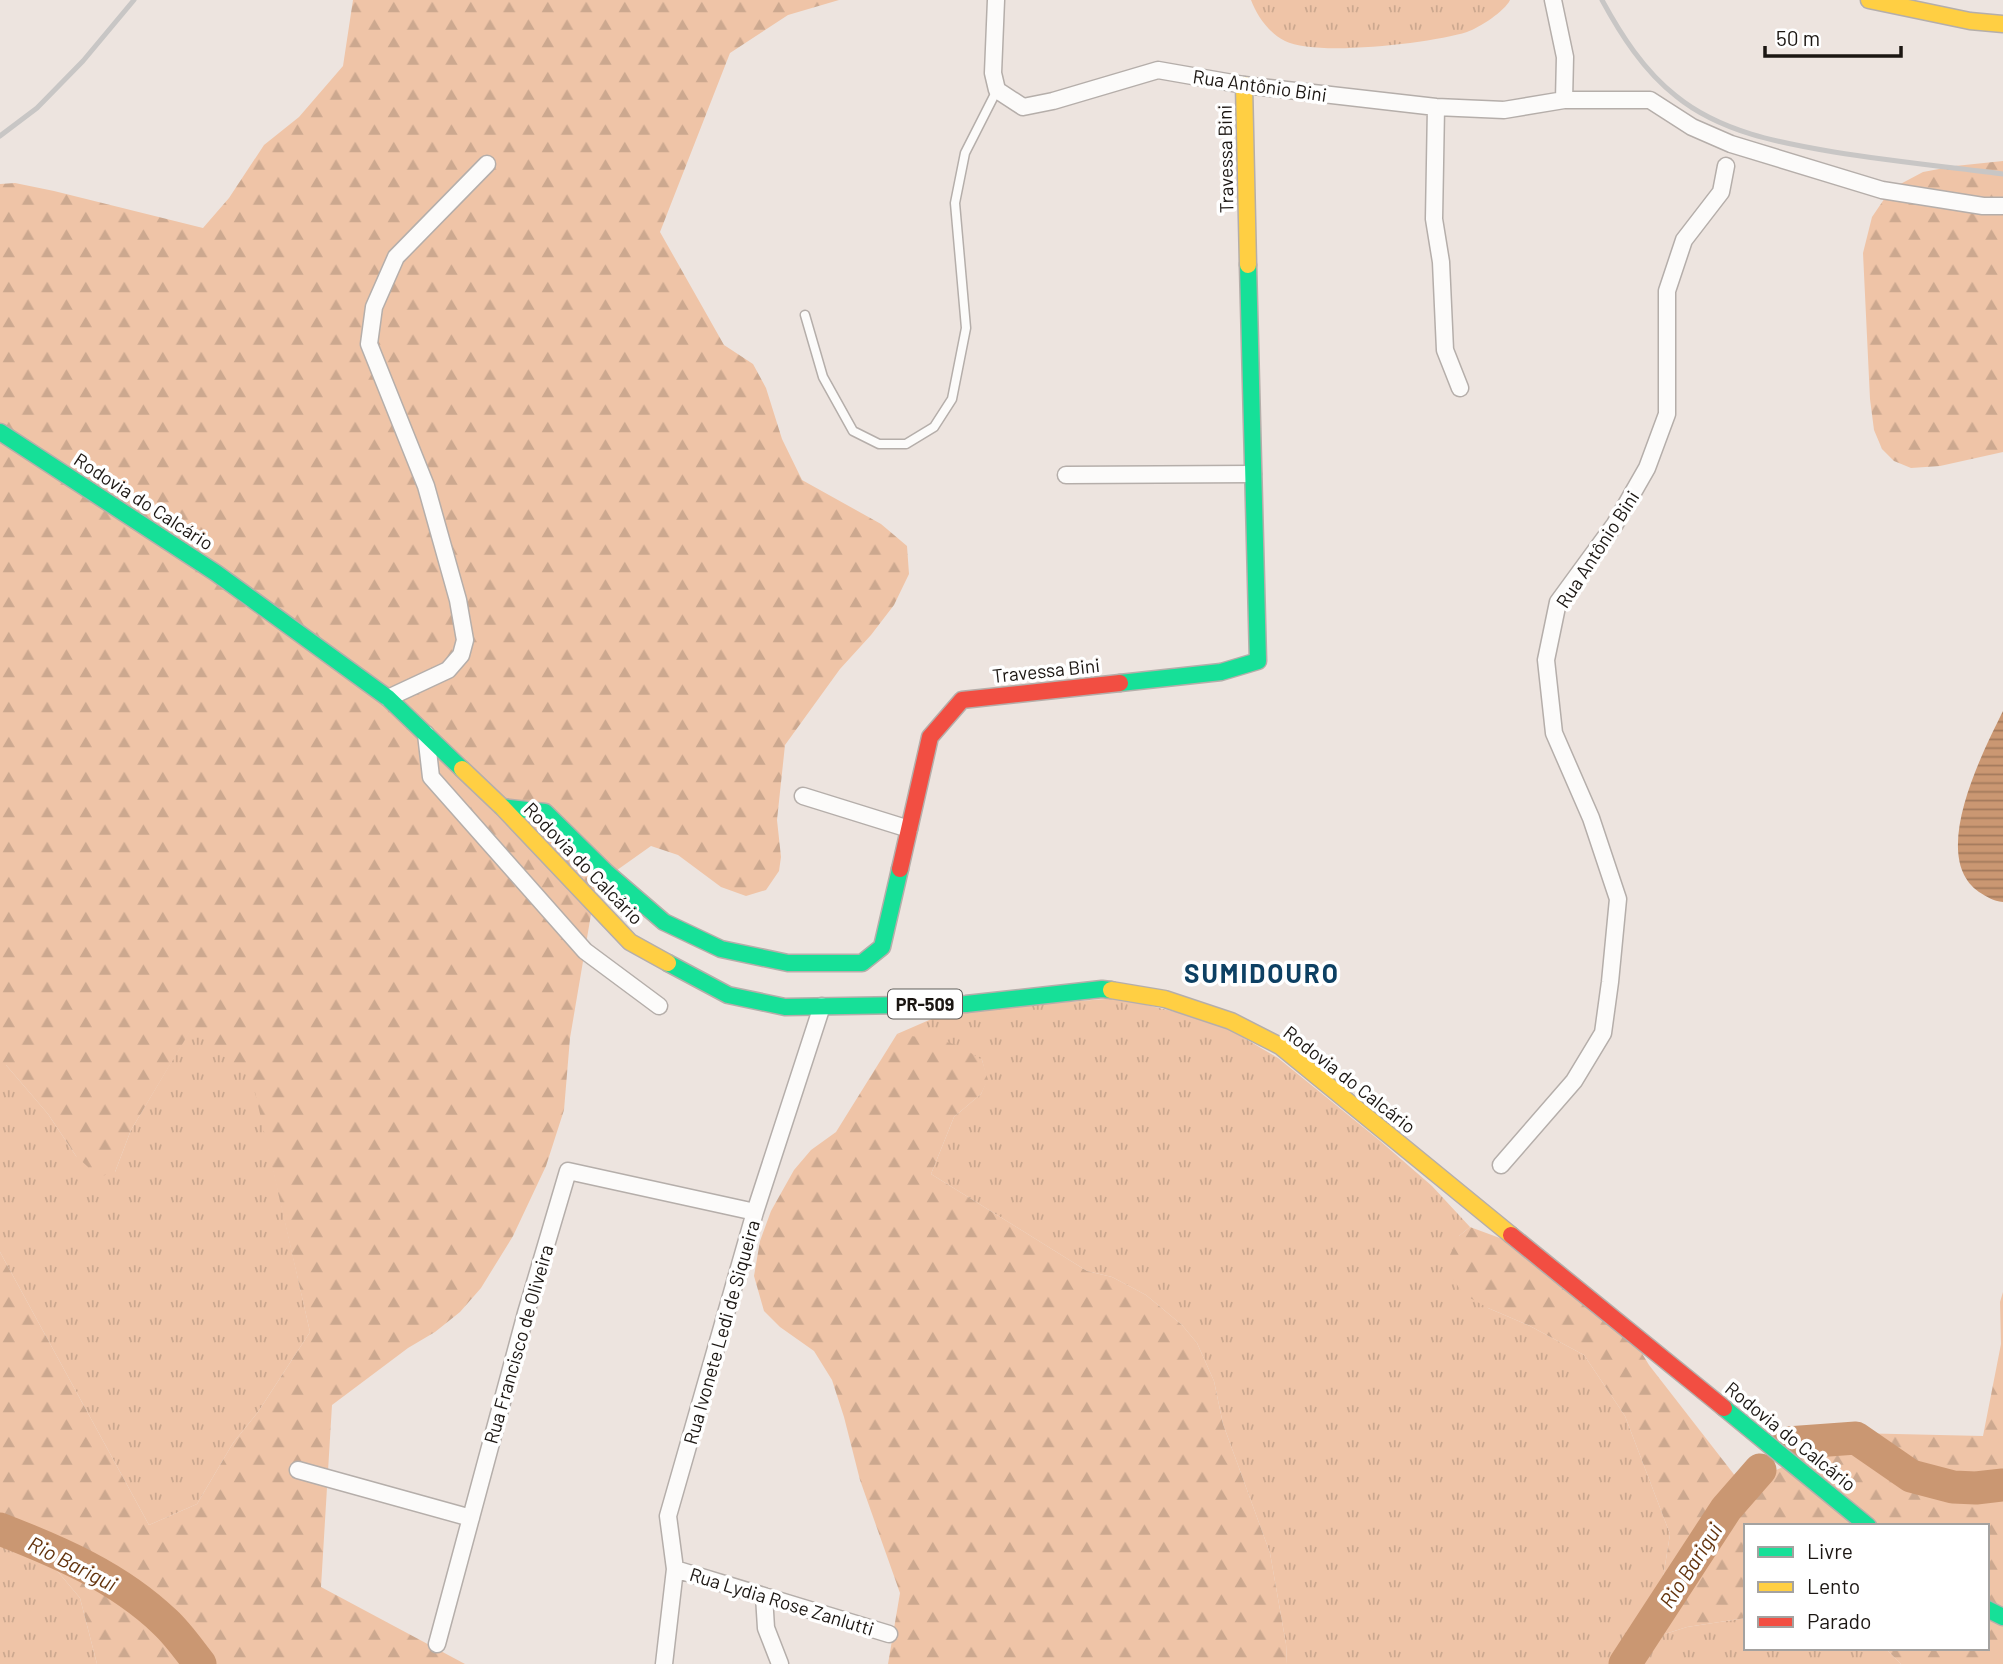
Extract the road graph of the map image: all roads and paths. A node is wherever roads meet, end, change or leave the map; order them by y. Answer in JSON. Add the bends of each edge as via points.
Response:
{"nodes":[{"id":1,"x":996,"y":0,"type":"edge"},
{"id":2,"x":1553,"y":0,"type":"edge"},
{"id":3,"x":1869,"y":0,"type":"edge"},
{"id":4,"x":2003,"y":24,"type":"edge"},
{"id":5,"x":1244,"y":85,"type":"junction"},
{"id":6,"x":997,"y":90,"type":"junction"},
{"id":7,"x":1564,"y":100,"type":"junction"},
{"id":8,"x":1436,"y":107,"type":"junction"},
{"id":9,"x":487,"y":164,"type":"dead end"},
{"id":10,"x":1726,"y":166,"type":"dead end"},
{"id":11,"x":2003,"y":206,"type":"edge"},
{"id":12,"x":805,"y":315,"type":"dead end"},
{"id":13,"x":1461,"y":388,"type":"dead end"},
{"id":14,"x":0,"y":432,"type":"edge"},
{"id":15,"x":1253,"y":474,"type":"junction"},
{"id":16,"x":1066,"y":475,"type":"dead end"},
{"id":17,"x":388,"y":698,"type":"junction"},
{"id":18,"x":426,"y":734,"type":"junction"},
{"id":19,"x":803,"y":796,"type":"dead end"},
{"id":20,"x":502,"y":807,"type":"junction"},
{"id":21,"x":909,"y":829,"type":"junction"},
{"id":22,"x":659,"y":1006,"type":"dead end"},
{"id":23,"x":822,"y":1006,"type":"junction"},
{"id":24,"x":1501,"y":1165,"type":"dead end"},
{"id":25,"x":755,"y":1212,"type":"junction"},
{"id":26,"x":298,"y":1470,"type":"dead end"},
{"id":27,"x":471,"y":1518,"type":"junction"},
{"id":28,"x":1866,"y":1524,"type":"edge"},
{"id":29,"x":675,"y":1569,"type":"junction"},
{"id":30,"x":764,"y":1596,"type":"junction"},
{"id":31,"x":889,"y":1634,"type":"dead end"},
{"id":32,"x":437,"y":1644,"type":"dead end"},
{"id":33,"x":664,"y":1664,"type":"edge"},
{"id":34,"x":780,"y":1664,"type":"edge"}],
"edges":[{"from":1,"to":6,"type":"street","via":[[993,73]]},
{"from":2,"to":7,"type":"street","via":[[1565,57]]},
{"from":3,"to":4,"type":"main road"},
{"from":5,"to":6,"type":"street","name":"Rua Antônio Bini","via":[[1158,70],[1023,107]]},
{"from":5,"to":8,"type":"street","name":"Rua Antônio Bini"},
{"from":5,"to":15,"type":"main road","name":"Travessa Bini"},
{"from":6,"to":12,"type":"lane","via":[[965,153],[955,203],[966,328],[953,399],[934,427],[906,444],[879,444],[853,431],[823,377]]},
{"from":7,"to":8,"type":"street","name":"Rua Antônio Bini","via":[[1504,110]]},
{"from":7,"to":11,"type":"street","name":"Rua Antônio Bini","via":[[1650,100],[1692,127],[1731,144],[1882,190]]},
{"from":8,"to":13,"type":"street","via":[[1434,219],[1445,350]]},
{"from":9,"to":17,"type":"street","via":[[396,257],[374,307],[369,344],[426,486],[465,640],[461,655],[448,670]]},
{"from":10,"to":24,"type":"street","name":"Rua Antônio Bini","via":[[1721,192],[1684,240],[1667,290],[1667,414],[1647,468],[1615,524],[1558,602],[1546,660],[1554,733],[1591,818],[1618,898],[1602,1033],[1574,1081]]},
{"from":14,"to":17,"type":"main road","name":"Rodovia do Calcário","number":"PR-509","via":[[216,573]]},
{"from":15,"to":16,"type":"street"},
{"from":15,"to":21,"type":"main road","name":"Travessa Bini","via":[[1258,661],[1221,672],[962,700],[930,737]]},
{"from":17,"to":18,"type":"main road","name":"Rodovia do Calcário","number":"PR-509"},
{"from":18,"to":20,"type":"main road","name":"Rodovia do Calcário","number":"PR-509"},
{"from":18,"to":22,"type":"street","via":[[431,777],[585,951]]},
{"from":19,"to":21,"type":"street"},
{"from":20,"to":21,"type":"main road","name":"Travessa Bini","via":[[545,812],[664,922],[721,949],[788,963],[862,963],[882,947]]},
{"from":20,"to":23,"type":"main road","name":"Rodovia do Calcário","number":"PR-509","via":[[630,942],[728,995],[785,1007]]},
{"from":23,"to":25,"type":"street","name":"Rua Ivonete Ledi de Siqueira"},
{"from":23,"to":28,"type":"main road","name":"Rodovia do Calcário","number":"PR-509","via":[[967,1004],[1102,989],[1165,999],[1231,1021],[1280,1046]]},
{"from":25,"to":27,"type":"street","name":"Rua Francisco de Oliveira","via":[[568,1171]]},
{"from":25,"to":29,"type":"street","name":"Rua Ivonete Ledi de Siqueira","via":[[668,1516]]},
{"from":26,"to":27,"type":"street"},
{"from":27,"to":32,"type":"street","name":"Rua Francisco de Oliveira"},
{"from":29,"to":30,"type":"street","name":"Rua Lydia Rose Zanlutti"},
{"from":29,"to":33,"type":"street","name":"Rua Ivonete Ledi de Siqueira"},
{"from":30,"to":31,"type":"street","name":"Rua Lydia Rose Zanlutti"},
{"from":30,"to":34,"type":"street","via":[[766,1628]]}]}
